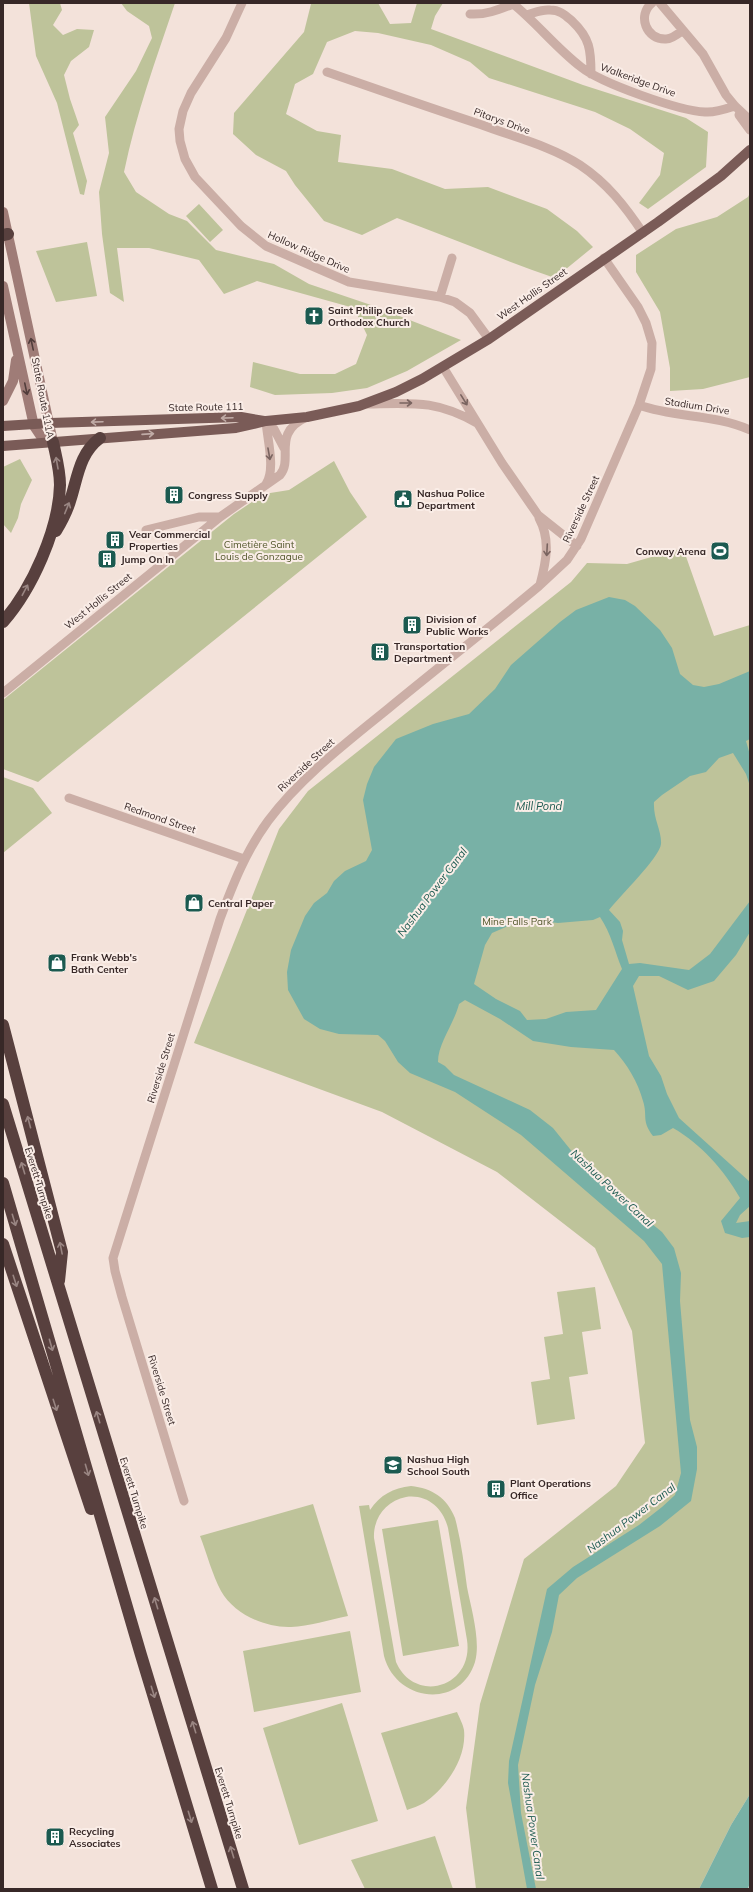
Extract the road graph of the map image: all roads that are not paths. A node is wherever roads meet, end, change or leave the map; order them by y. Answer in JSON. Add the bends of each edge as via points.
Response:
{"nodes":[{"id":1,"x":242,"y":3,"type":"edge"},
{"id":2,"x":512,"y":3,"type":"edge"},
{"id":3,"x":652,"y":3,"type":"edge"},
{"id":4,"x":660,"y":3,"type":"edge"},
{"id":5,"x":470,"y":14,"type":"dead end"},
{"id":6,"x":526,"y":15,"type":"junction"},
{"id":7,"x":683,"y":30,"type":"junction"},
{"id":8,"x":327,"y":72,"type":"dead end"},
{"id":9,"x":591,"y":74,"type":"junction"},
{"id":10,"x":735,"y":106,"type":"junction"},
{"id":11,"x":750,"y":120,"type":"edge"},
{"id":12,"x":750,"y":130,"type":"edge"},
{"id":13,"x":750,"y":150,"type":"edge"},
{"id":14,"x":3,"y":212,"type":"edge"},
{"id":15,"x":644,"y":233,"type":"junction"},
{"id":16,"x":6,"y":235,"type":"edge"},
{"id":17,"x":452,"y":258,"type":"dead end"},
{"id":18,"x":604,"y":258,"type":"junction"},
{"id":19,"x":3,"y":286,"type":"edge"},
{"id":20,"x":440,"y":297,"type":"junction"},
{"id":21,"x":14,"y":338,"type":"junction"},
{"id":22,"x":489,"y":339,"type":"junction"},
{"id":23,"x":443,"y":367,"type":"junction"},
{"id":24,"x":3,"y":401,"type":"edge"},
{"id":25,"x":367,"y":404,"type":"junction"},
{"id":26,"x":639,"y":405,"type":"junction"},
{"id":27,"x":307,"y":417,"type":"junction"},
{"id":28,"x":266,"y":421,"type":"junction"},
{"id":29,"x":50,"y":423,"type":"junction"},
{"id":30,"x":478,"y":423,"type":"junction"},
{"id":31,"x":33,"y":424,"type":"junction"},
{"id":32,"x":3,"y":426,"type":"edge"},
{"id":33,"x":750,"y":430,"type":"edge"},
{"id":34,"x":100,"y":438,"type":"junction"},
{"id":35,"x":53,"y":442,"type":"junction"},
{"id":36,"x":3,"y":446,"type":"edge"},
{"id":37,"x":284,"y":449,"type":"junction"},
{"id":38,"x":265,"y":485,"type":"junction"},
{"id":39,"x":538,"y":515,"type":"junction"},
{"id":40,"x":220,"y":517,"type":"junction"},
{"id":41,"x":146,"y":530,"type":"dead end"},
{"id":42,"x":577,"y":546,"type":"junction"},
{"id":43,"x":42,"y":555,"type":"junction"},
{"id":44,"x":539,"y":586,"type":"junction"},
{"id":45,"x":3,"y":622,"type":"edge"},
{"id":46,"x":3,"y":693,"type":"edge"},
{"id":47,"x":69,"y":798,"type":"dead end"},
{"id":48,"x":244,"y":859,"type":"junction"},
{"id":49,"x":3,"y":1025,"type":"edge"},
{"id":50,"x":3,"y":1104,"type":"edge"},
{"id":51,"x":3,"y":1183,"type":"edge"},
{"id":52,"x":3,"y":1244,"type":"edge"},
{"id":53,"x":58,"y":1286,"type":"junction"},
{"id":54,"x":184,"y":1501,"type":"dead end"},
{"id":55,"x":141,"y":1655,"type":"junction"},
{"id":56,"x":212,"y":1889,"type":"edge"},
{"id":57,"x":243,"y":1889,"type":"edge"}],
"edges":[{"from":1,"to":20,"type":"street","name":"Hollow Ridge Drive","via":[[226,38],[182,111],[180,141],[191,171],[241,226],[257,241],[276,252],[349,282]]},
{"from":2,"to":5,"type":"street","via":[[492,12]]},
{"from":2,"to":6,"type":"street","name":"Walkeridge Drive"},
{"from":3,"to":7,"type":"street","via":[[643,16],[645,26],[650,32],[666,39]]},
{"from":4,"to":7,"type":"street"},
{"from":6,"to":9,"type":"street","name":"Walkeridge Drive","via":[[573,61]]},
{"from":6,"to":9,"type":"street","via":[[551,10],[567,16],[580,28],[588,41]]},
{"from":7,"to":10,"type":"street","via":[[703,54],[726,96]]},
{"from":8,"to":15,"type":"street","name":"Pitarys Drive","via":[[564,156],[580,165],[610,189]]},
{"from":9,"to":10,"type":"street","name":"Walkeridge Drive","via":[[662,102],[696,111],[714,112]]},
{"from":10,"to":11,"type":"street"},
{"from":10,"to":12,"type":"street"},
{"from":13,"to":15,"type":"main road","name":"West Hollis Street","via":[[715,180]]},
{"from":14,"to":16,"type":"main road","name":"State Route 111A"},
{"from":15,"to":18,"type":"main road","name":"West Hollis Street"},
{"from":29,"to":16,"type":"main road","name":"State Route 111A","one_way":true},
{"from":17,"to":20,"type":"street"},
{"from":18,"to":22,"type":"main road","name":"West Hollis Street"},
{"from":18,"to":26,"type":"street","name":"Riverside Street","via":[[638,307],[650,333],[652,363]]},
{"from":19,"to":21,"type":"main road","name":"State Route 111A"},
{"from":20,"to":22,"type":"street","name":"Hollow Ridge Drive","via":[[455,302],[470,312]]},
{"from":21,"to":24,"type":"main road","via":[[15,371]]},
{"from":21,"to":31,"type":"main road","name":"State Route 111A","one_way":true},
{"from":22,"to":23,"type":"main road","name":"West Hollis Street"},
{"from":23,"to":25,"type":"main road","name":"West Hollis Street"},
{"from":23,"to":30,"type":"street","one_way":true},
{"from":25,"to":27,"type":"main road","name":"West Hollis Street"},
{"from":25,"to":30,"type":"street","one_way":true,"via":[[438,405]]},
{"from":26,"to":33,"type":"street","name":"Stadium Drive","via":[[659,411],[722,420]]},
{"from":26,"to":42,"type":"street","name":"Riverside Street"},
{"from":27,"to":28,"type":"main road","name":"West Hollis Street"},
{"from":27,"to":37,"type":"street","name":"West Hollis Street","via":[[292,428]]},
{"from":28,"to":29,"type":"main road","name":"State Route 111","one_way":true,"via":[[241,417]]},
{"from":34,"to":28,"type":"main road","name":"State Route 111","one_way":true,"via":[[236,428]]},
{"from":28,"to":37,"type":"street","name":"West Hollis Street","via":[[276,432]]},
{"from":28,"to":38,"type":"street","one_way":true,"via":[[272,469]]},
{"from":29,"to":31,"type":"main road","name":"State Route 111"},
{"from":29,"to":35,"type":"main road","name":"State Route 111A"},
{"from":30,"to":39,"type":"street"},
{"from":31,"to":32,"type":"main road","name":"State Route 111"},
{"from":31,"to":35,"type":"main road","name":"State Route 111A","via":[[40,436]]},
{"from":34,"to":35,"type":"main road","name":"State Route 111"},
{"from":43,"to":34,"type":"highway","one_way":true,"via":[[68,507],[84,455]]},
{"from":35,"to":36,"type":"main road","name":"State Route 111"},
{"from":43,"to":35,"type":"highway","one_way":true,"via":[[59,496],[59,474]]},
{"from":37,"to":38,"type":"street","name":"West Hollis Street","via":[[283,472]]},
{"from":38,"to":40,"type":"street","name":"West Hollis Street"},
{"from":39,"to":42,"type":"street"},
{"from":39,"to":44,"type":"street","one_way":true,"via":[[547,544],[546,563]]},
{"from":40,"to":41,"type":"street","via":[[199,517]]},
{"from":40,"to":46,"type":"street","name":"West Hollis Street"},
{"from":42,"to":44,"type":"street","name":"Riverside Street","via":[[567,560]]},
{"from":45,"to":43,"type":"highway","one_way":true,"via":[[24,593]]},
{"from":44,"to":48,"type":"street","name":"Riverside Street","via":[[295,788],[267,822]]},
{"from":47,"to":48,"type":"street","name":"Redmond Street"},
{"from":48,"to":54,"type":"street","name":"Riverside Street","via":[[220,918],[113,1258],[122,1297]]},
{"from":53,"to":49,"type":"highway","one_way":true,"via":[[62,1252]]},
{"from":53,"to":50,"type":"highway","name":"Everett Turnpike","one_way":true},
{"from":51,"to":55,"type":"highway","one_way":true},
{"from":52,"to":55,"type":"highway","one_way":true,"via":[[62,1427]]},
{"from":57,"to":53,"type":"highway","name":"Everett Turnpike","one_way":true},
{"from":55,"to":56,"type":"highway","one_way":true}]}
